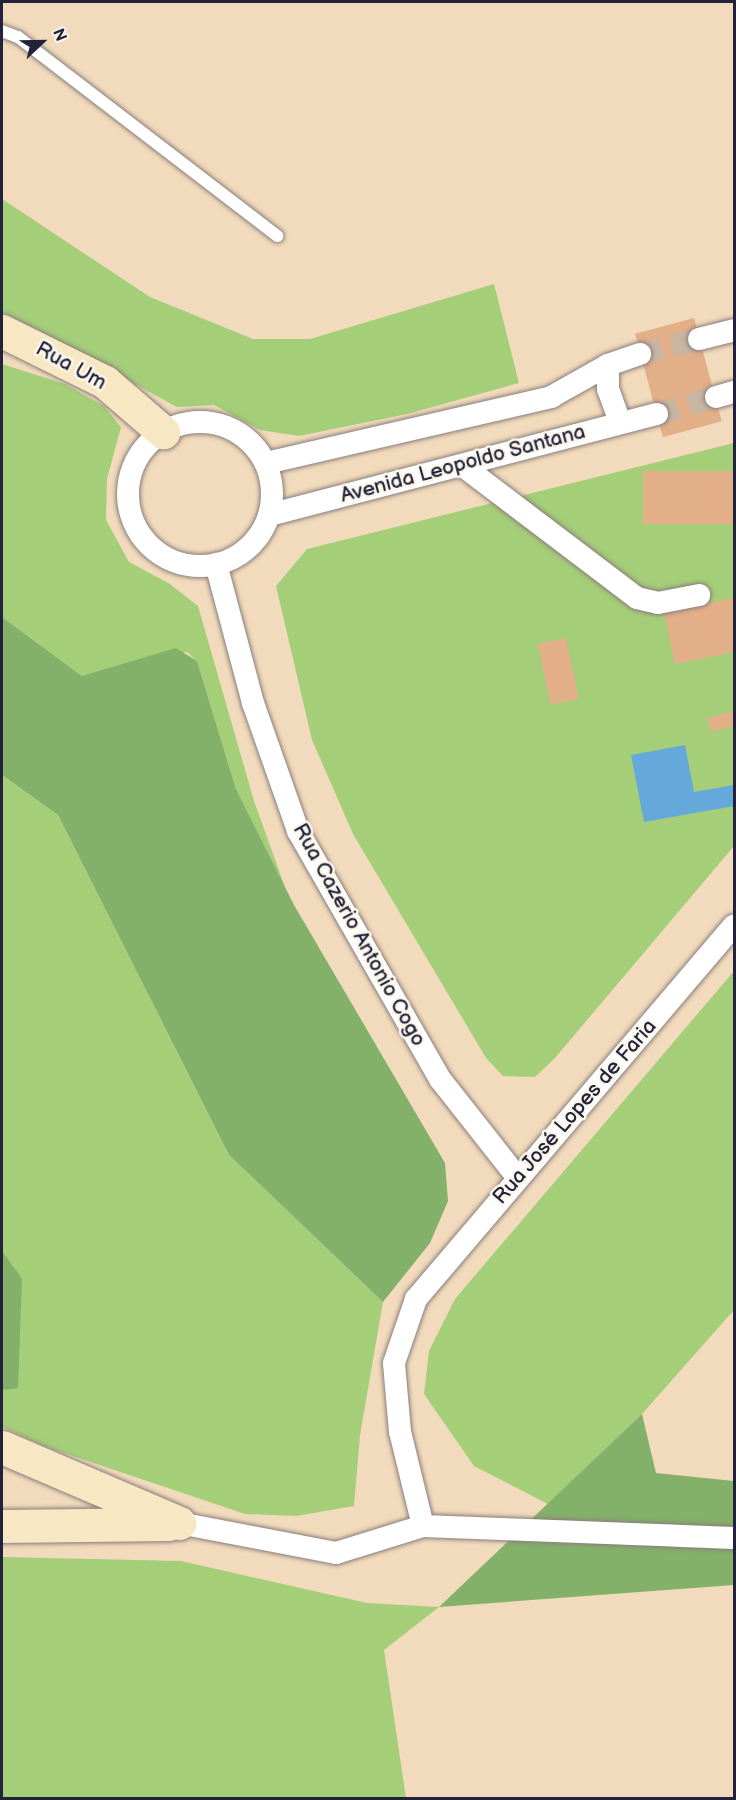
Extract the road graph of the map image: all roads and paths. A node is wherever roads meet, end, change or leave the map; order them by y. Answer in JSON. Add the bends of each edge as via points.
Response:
{"nodes":[{"id":1,"x":2,"y":31,"type":"edge"},
{"id":2,"x":277,"y":236,"type":"dead end"},
{"id":3,"x":735,"y":330,"type":"edge"},
{"id":4,"x":2,"y":331,"type":"edge"},
{"id":5,"x":699,"y":339,"type":"tunnel mouth"},
{"id":6,"x":640,"y":354,"type":"tunnel mouth"},
{"id":7,"x":609,"y":365,"type":"junction"},
{"id":8,"x":657,"y":414,"type":"tunnel mouth"},
{"id":9,"x":620,"y":422,"type":"junction"},
{"id":10,"x":162,"y":432,"type":"junction"},
{"id":11,"x":266,"y":463,"type":"junction"},
{"id":12,"x":462,"y":466,"type":"junction"},
{"id":13,"x":269,"y":514,"type":"junction"},
{"id":14,"x":216,"y":564,"type":"junction"},
{"id":15,"x":699,"y":595,"type":"dead end"},
{"id":16,"x":735,"y":926,"type":"edge"},
{"id":17,"x":518,"y":1178,"type":"junction"},
{"id":18,"x":2,"y":1447,"type":"edge"},
{"id":19,"x":179,"y":1523,"type":"junction"},
{"id":20,"x":2,"y":1526,"type":"edge"},
{"id":21,"x":423,"y":1526,"type":"junction"},
{"id":22,"x":735,"y":1538,"type":"edge"}],
"edges":[{"from":1,"to":2,"type":"lane","via":[[18,37]]},
{"from":3,"to":5,"type":"street"},
{"from":4,"to":10,"type":"street","name":"Rua Um","via":[[105,382]]},
{"from":6,"to":7,"type":"street","name":"Avenida Leopoldo Santana"},
{"from":7,"to":9,"type":"street","via":[[608,389]]},
{"from":7,"to":11,"type":"street","name":"Avenida Leopoldo Santana","via":[[551,397]]},
{"from":8,"to":9,"type":"street","name":"Avenida Leopoldo Santana"},
{"from":9,"to":12,"type":"street","name":"Avenida Leopoldo Santana"},
{"from":10,"to":11,"type":"street","via":[[182,423],[203,421],[223,425],[243,435]]},
{"from":10,"to":14,"type":"street","via":[[145,446],[128,487],[130,510],[138,531],[153,548],[172,560],[194,566]]},
{"from":11,"to":13,"type":"street","via":[[272,492]]},
{"from":12,"to":13,"type":"street","name":"Avenida Leopoldo Santana"},
{"from":12,"to":15,"type":"street","via":[[638,598],[658,603]]},
{"from":13,"to":14,"type":"street","via":[[258,537],[239,554]]},
{"from":14,"to":17,"type":"street","name":"Rua Cazerio Antonio Cogo","via":[[253,703],[298,831],[440,1079]]},
{"from":16,"to":17,"type":"street","name":"Rua José Lopes de Faria"},
{"from":17,"to":21,"type":"street","name":"Rua José Lopes de Faria","via":[[416,1299],[394,1363],[400,1432]]},
{"from":18,"to":19,"type":"street"},
{"from":19,"to":20,"type":"street"},
{"from":19,"to":21,"type":"street","via":[[336,1554]]},
{"from":21,"to":22,"type":"street"}]}
